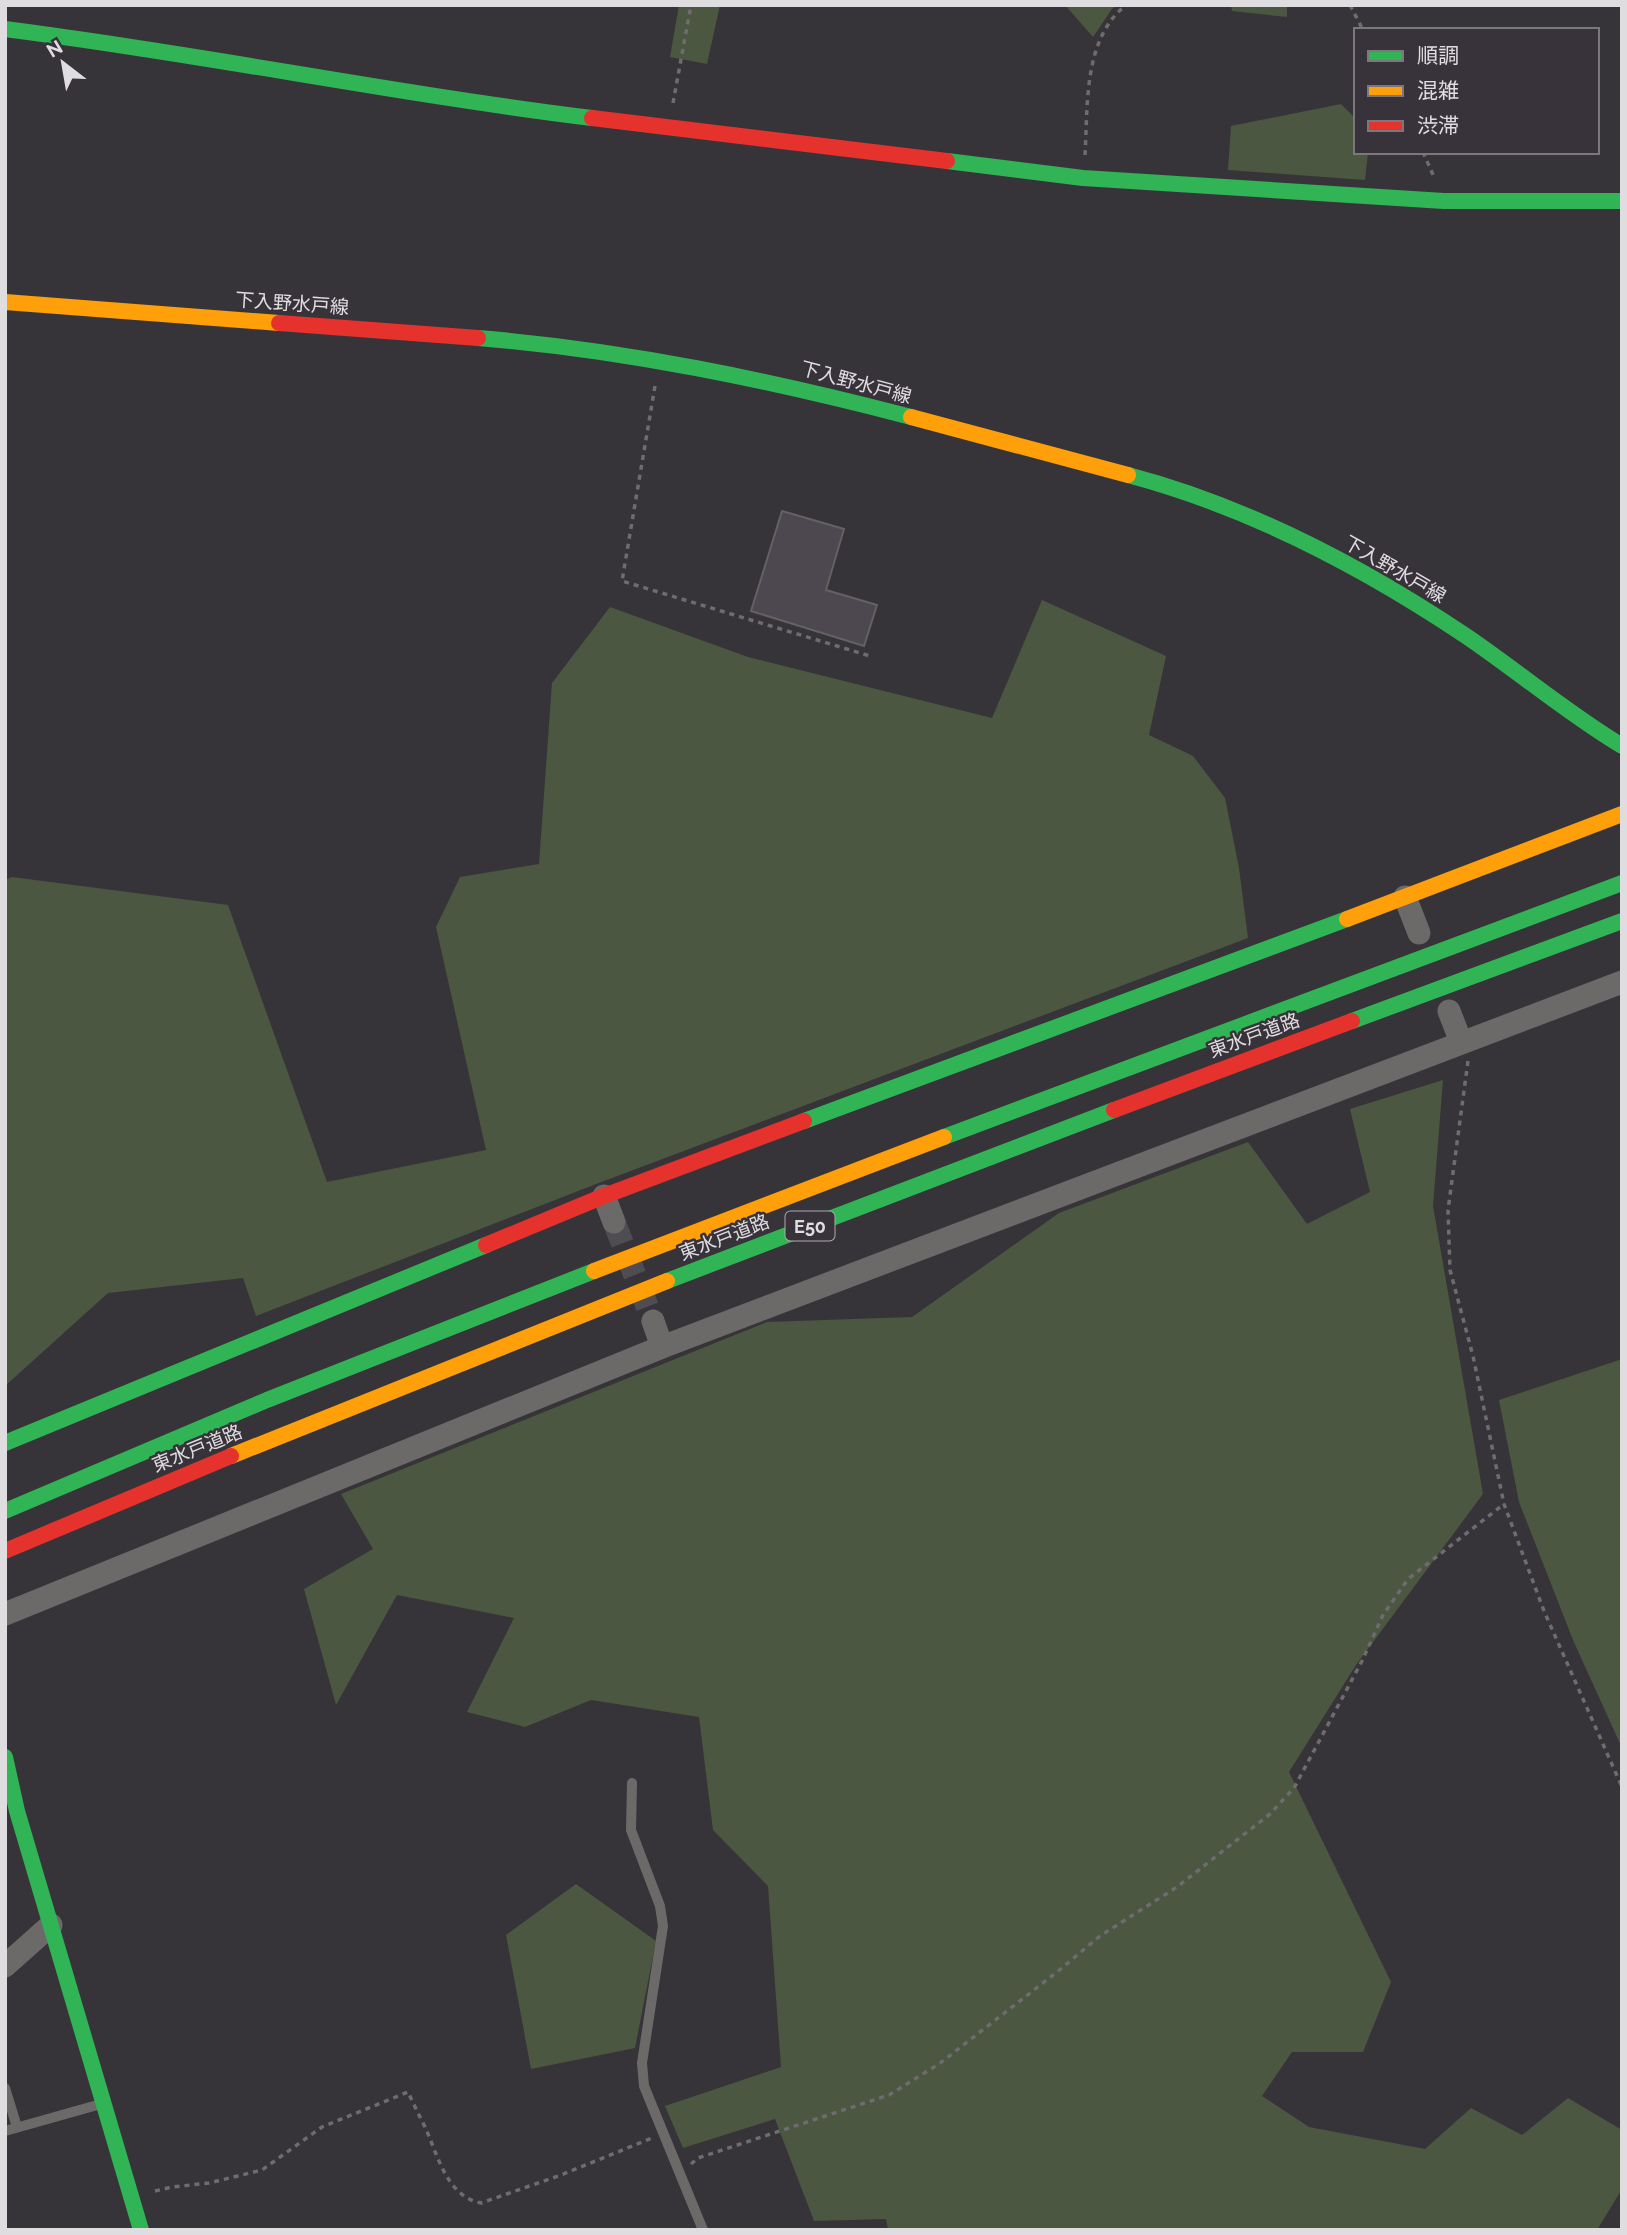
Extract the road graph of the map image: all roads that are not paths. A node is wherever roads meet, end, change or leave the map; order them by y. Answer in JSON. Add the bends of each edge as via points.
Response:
{"nodes":[{"id":1,"x":5,"y":30,"type":"edge"},
{"id":2,"x":1622,"y":201,"type":"edge"},
{"id":3,"x":5,"y":302,"type":"edge"},
{"id":4,"x":1622,"y":746,"type":"edge"},
{"id":5,"x":1622,"y":814,"type":"edge"},
{"id":6,"x":1622,"y":883,"type":"edge"},
{"id":7,"x":1405,"y":897,"type":"junction"},
{"id":8,"x":1622,"y":921,"type":"edge"},
{"id":9,"x":1419,"y":933,"type":"dead end"},
{"id":10,"x":1622,"y":982,"type":"edge"},
{"id":11,"x":1449,"y":1011,"type":"dead end"},
{"id":12,"x":1461,"y":1042,"type":"junction"},
{"id":13,"x":604,"y":1196,"type":"junction"},
{"id":14,"x":614,"y":1222,"type":"tunnel mouth"},
{"id":15,"x":653,"y":1321,"type":"tunnel mouth"},
{"id":16,"x":662,"y":1347,"type":"junction"},
{"id":17,"x":5,"y":1443,"type":"edge"},
{"id":18,"x":5,"y":1511,"type":"edge"},
{"id":19,"x":5,"y":1551,"type":"edge"},
{"id":20,"x":5,"y":1614,"type":"edge"},
{"id":21,"x":5,"y":1757,"type":"edge"},
{"id":22,"x":632,"y":1783,"type":"dead end"},
{"id":23,"x":51,"y":1925,"type":"junction"},
{"id":24,"x":5,"y":1966,"type":"edge"},
{"id":25,"x":5,"y":2088,"type":"edge"},
{"id":26,"x":104,"y":2103,"type":"junction"},
{"id":27,"x":11,"y":2129,"type":"edge"},
{"id":28,"x":141,"y":2230,"type":"edge"},
{"id":29,"x":703,"y":2230,"type":"edge"}],
"edges":[{"from":1,"to":2,"type":"main road","via":[[478,104],[1083,178],[1430,201]]},
{"from":3,"to":4,"type":"main road","name":"下入野水戸線","via":[[512,341],[660,361],[821,393],[1140,478],[1246,516],[1340,560],[1428,611]]},
{"from":5,"to":7,"type":"main road"},
{"from":6,"to":18,"type":"main road","name":"東水戸道路","number":"E50","via":[[485,1313]]},
{"from":7,"to":9,"type":"street"},
{"from":7,"to":13,"type":"main road"},
{"from":8,"to":19,"type":"main road","name":"東水戸道路","number":"E50","via":[[985,1158],[500,1348]]},
{"from":10,"to":12,"type":"street"},
{"from":11,"to":12,"type":"street"},
{"from":12,"to":16,"type":"street"},
{"from":13,"to":14,"type":"street"},
{"from":13,"to":17,"type":"main road"},
{"from":15,"to":16,"type":"street"},
{"from":16,"to":20,"type":"street"},
{"from":21,"to":23,"type":"main road"},
{"from":22,"to":29,"type":"lane","via":[[631,1830],[663,1926],[642,2063],[644,2086]]},
{"from":23,"to":24,"type":"street"},
{"from":23,"to":26,"type":"main road"},
{"from":25,"to":27,"type":"lane"},
{"from":26,"to":27,"type":"lane"},
{"from":26,"to":28,"type":"main road"}]}
